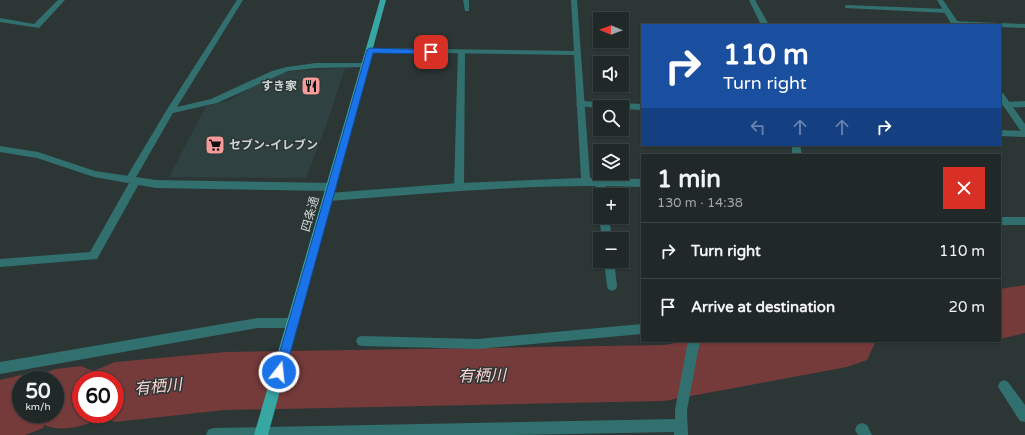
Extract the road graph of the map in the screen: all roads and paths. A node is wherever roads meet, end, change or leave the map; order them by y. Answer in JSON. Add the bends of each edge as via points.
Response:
{"nodes":[{"id":1,"x":62,"y":0,"type":"edge"},
{"id":2,"x":240,"y":0,"type":"edge"},
{"id":3,"x":383,"y":0,"type":"edge"},
{"id":4,"x":466,"y":0,"type":"edge"},
{"id":5,"x":574,"y":0,"type":"edge"},
{"id":6,"x":752,"y":0,"type":"edge"},
{"id":7,"x":940,"y":0,"type":"edge"},
{"id":8,"x":847,"y":7,"type":"dead end"},
{"id":9,"x":467,"y":10,"type":"dead end"},
{"id":10,"x":947,"y":10,"type":"junction"},
{"id":11,"x":0,"y":20,"type":"edge"},
{"id":12,"x":764,"y":24,"type":"edge"},
{"id":13,"x":955,"y":24,"type":"edge"},
{"id":14,"x":1001,"y":25,"type":"edge"},
{"id":15,"x":1025,"y":26,"type":"edge"},
{"id":16,"x":370,"y":50,"type":"junction"},
{"id":17,"x":461,"y":52,"type":"junction"},
{"id":18,"x":577,"y":53,"type":"junction"},
{"id":19,"x":366,"y":65,"type":"junction"},
{"id":20,"x":1001,"y":97,"type":"edge"},
{"id":21,"x":580,"y":104,"type":"junction"},
{"id":22,"x":1025,"y":104,"type":"edge"},
{"id":23,"x":1006,"y":105,"type":"junction"},
{"id":24,"x":641,"y":107,"type":"edge"},
{"id":25,"x":170,"y":111,"type":"junction"},
{"id":26,"x":1001,"y":133,"type":"edge"},
{"id":27,"x":1025,"y":133,"type":"edge"},
{"id":28,"x":0,"y":149,"type":"edge"},
{"id":29,"x":132,"y":181,"type":"junction"},
{"id":30,"x":586,"y":181,"type":"junction"},
{"id":31,"x":600,"y":181,"type":"junction"},
{"id":32,"x":641,"y":183,"type":"edge"},
{"id":33,"x":332,"y":187,"type":"junction"},
{"id":34,"x":459,"y":187,"type":"junction"},
{"id":35,"x":601,"y":188,"type":"edge"},
{"id":36,"x":329,"y":197,"type":"junction"},
{"id":37,"x":1001,"y":221,"type":"edge"},
{"id":38,"x":1025,"y":221,"type":"edge"},
{"id":39,"x":0,"y":263,"type":"edge"},
{"id":40,"x":610,"y":268,"type":"edge"},
{"id":41,"x":612,"y":286,"type":"dead end"},
{"id":42,"x":293,"y":322,"type":"junction"},
{"id":43,"x":641,"y":329,"type":"edge"},
{"id":44,"x":362,"y":340,"type":"dead end"},
{"id":45,"x":694,"y":342,"type":"edge"},
{"id":46,"x":0,"y":368,"type":"edge"},
{"id":47,"x":1004,"y":386,"type":"dead end"},
{"id":48,"x":1025,"y":416,"type":"edge"},
{"id":49,"x":681,"y":430,"type":"edge"},
{"id":50,"x":213,"y":435,"type":"edge"},
{"id":51,"x":261,"y":435,"type":"edge"}],
"edges":[{"from":1,"to":11,"type":"street","via":[[36,26]]},
{"from":2,"to":25,"type":"street"},
{"from":3,"to":16,"type":"main road","name":"四条通"},
{"from":4,"to":9,"type":"street"},
{"from":5,"to":18,"type":"street"},
{"from":6,"to":12,"type":"street"},
{"from":7,"to":10,"type":"street"},
{"from":8,"to":10,"type":"street"},
{"from":10,"to":13,"type":"street"},
{"from":14,"to":15,"type":"street"},
{"from":16,"to":17,"type":"street"},
{"from":16,"to":19,"type":"main road","name":"四条通"},
{"from":17,"to":18,"type":"street"},
{"from":17,"to":34,"type":"street"},
{"from":18,"to":21,"type":"street"},
{"from":19,"to":25,"type":"street","via":[[286,69],[261,78],[220,99],[192,108]]},
{"from":19,"to":33,"type":"main road","name":"四条通"},
{"from":20,"to":23,"type":"street"},
{"from":21,"to":24,"type":"street"},
{"from":21,"to":30,"type":"street"},
{"from":22,"to":23,"type":"street"},
{"from":23,"to":27,"type":"street"},
{"from":25,"to":29,"type":"street"},
{"from":26,"to":27,"type":"street"},
{"from":28,"to":29,"type":"street","via":[[38,155],[94,174]]},
{"from":29,"to":33,"type":"street","via":[[156,184]]},
{"from":29,"to":39,"type":"street","via":[[93,256]]},
{"from":30,"to":31,"type":"street"},
{"from":30,"to":34,"type":"street"},
{"from":31,"to":32,"type":"street"},
{"from":31,"to":35,"type":"street"},
{"from":33,"to":36,"type":"main road","name":"四条通"},
{"from":34,"to":36,"type":"street"},
{"from":36,"to":42,"type":"main road","name":"四条通"},
{"from":37,"to":38,"type":"street"},
{"from":40,"to":41,"type":"street"},
{"from":42,"to":46,"type":"street","via":[[257,323]]},
{"from":42,"to":51,"type":"main road","name":"四条通"},
{"from":43,"to":44,"type":"street","via":[[478,344]]},
{"from":45,"to":49,"type":"street","via":[[681,410]]},
{"from":47,"to":48,"type":"street"},
{"from":49,"to":51,"type":"street"},
{"from":50,"to":51,"type":"street"}]}
